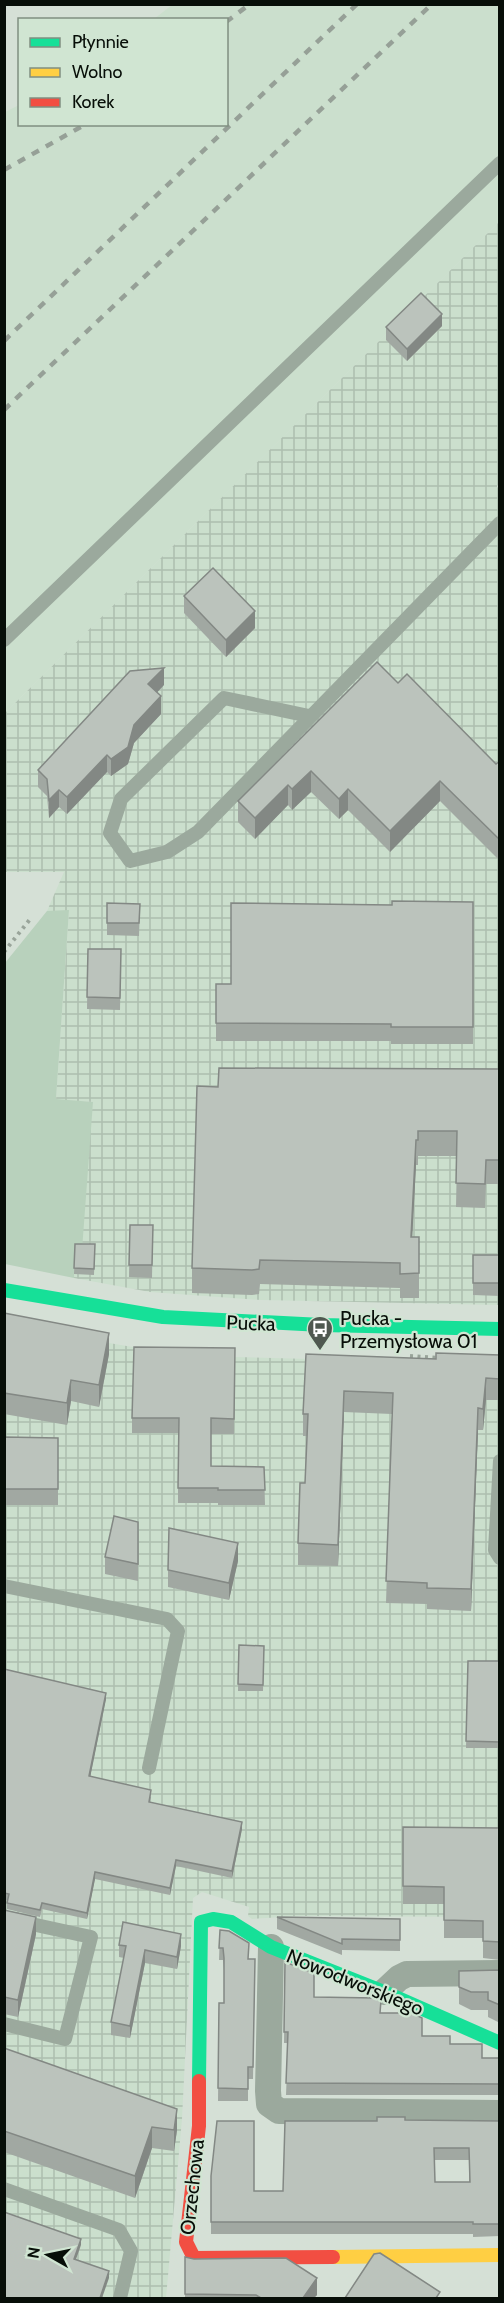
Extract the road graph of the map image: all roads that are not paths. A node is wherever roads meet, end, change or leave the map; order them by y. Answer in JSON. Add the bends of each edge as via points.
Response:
{"nodes":[{"id":1,"x":500,"y":164,"type":"edge"},
{"id":2,"x":500,"y":523,"type":"edge"},
{"id":3,"x":4,"y":640,"type":"edge"},
{"id":4,"x":309,"y":716,"type":"junction"},
{"id":5,"x":4,"y":1290,"type":"edge"},
{"id":6,"x":500,"y":1329,"type":"edge"},
{"id":7,"x":500,"y":1461,"type":"edge"},
{"id":8,"x":500,"y":1558,"type":"edge"},
{"id":9,"x":4,"y":1586,"type":"edge"},
{"id":10,"x":149,"y":1768,"type":"dead end"},
{"id":11,"x":4,"y":1918,"type":"edge"},
{"id":12,"x":271,"y":1947,"type":"junction"},
{"id":13,"x":500,"y":1973,"type":"edge"},
{"id":14,"x":384,"y":1992,"type":"junction"},
{"id":15,"x":4,"y":2024,"type":"edge"},
{"id":16,"x":500,"y":2043,"type":"edge"},
{"id":17,"x":500,"y":2113,"type":"edge"},
{"id":18,"x":4,"y":2189,"type":"edge"},
{"id":19,"x":500,"y":2255,"type":"edge"},
{"id":20,"x":120,"y":2298,"type":"edge"}],
"edges":[{"from":1,"to":3,"type":"lane"},
{"from":2,"to":4,"type":"lane"},
{"from":4,"to":4,"type":"lane","via":[[198,832],[166,852],[130,861],[110,833],[121,799],[224,698]]},
{"from":5,"to":6,"type":"street","name":"Pucka","via":[[163,1317]]},
{"from":7,"to":8,"type":"lane","via":[[495,1550]]},
{"from":9,"to":10,"type":"lane","via":[[167,1619],[178,1631]]},
{"from":11,"to":15,"type":"lane","via":[[91,1937],[65,2039]]},
{"from":12,"to":14,"type":"street","name":"Nowodworskiego"},
{"from":12,"to":17,"type":"street","name":"Nowodworskiego","via":[[269,2104],[279,2111]]},
{"from":12,"to":19,"type":"street","name":"Orzechowa","via":[[231,1922],[201,1922],[199,2126],[186,2242],[194,2258]]},
{"from":13,"to":14,"type":"street","via":[[407,1974]]},
{"from":14,"to":16,"type":"street","name":"Nowodworskiego"},
{"from":18,"to":20,"type":"lane","via":[[119,2230],[131,2251]]}]}
